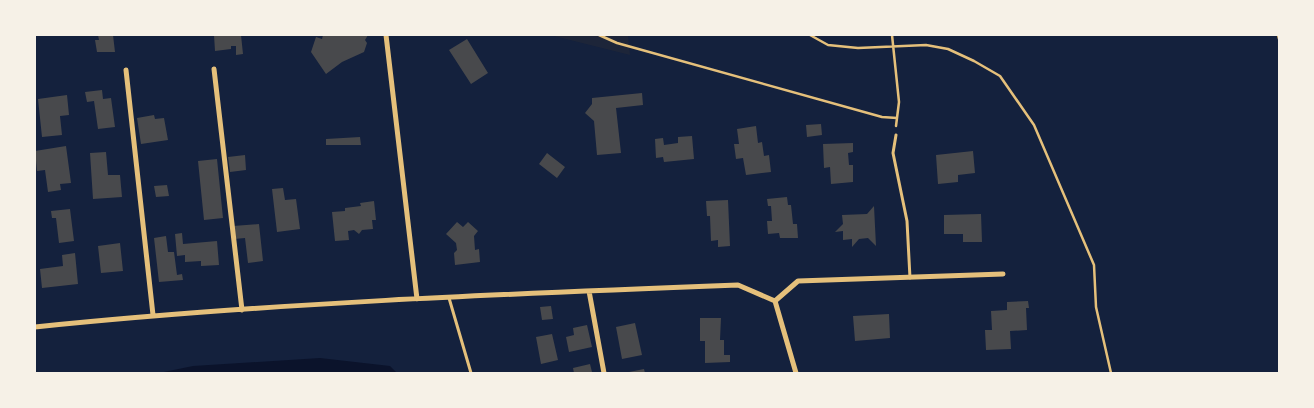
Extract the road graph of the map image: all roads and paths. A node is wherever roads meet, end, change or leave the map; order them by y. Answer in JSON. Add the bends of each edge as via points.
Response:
{"nodes":[{"id":1,"x":386,"y":35,"type":"edge"},
{"id":2,"x":599,"y":35,"type":"edge"},
{"id":3,"x":810,"y":35,"type":"edge"},
{"id":4,"x":892,"y":35,"type":"edge"},
{"id":5,"x":1278,"y":35,"type":"edge"},
{"id":6,"x":1279,"y":39,"type":"edge"},
{"id":7,"x":893,"y":45,"type":"junction"},
{"id":8,"x":214,"y":69,"type":"dead end"},
{"id":9,"x":126,"y":70,"type":"dead end"},
{"id":10,"x":897,"y":118,"type":"junction"},
{"id":11,"x":896,"y":135,"type":"joint"},
{"id":12,"x":1003,"y":274,"type":"dead end"},
{"id":13,"x":910,"y":278,"type":"junction"},
{"id":14,"x":589,"y":291,"type":"junction"},
{"id":15,"x":448,"y":297,"type":"junction"},
{"id":16,"x":417,"y":298,"type":"junction"},
{"id":17,"x":775,"y":301,"type":"junction"},
{"id":18,"x":242,"y":310,"type":"junction"},
{"id":19,"x":154,"y":315,"type":"junction"},
{"id":20,"x":35,"y":327,"type":"edge"},
{"id":21,"x":471,"y":373,"type":"edge"},
{"id":22,"x":604,"y":373,"type":"edge"},
{"id":23,"x":796,"y":373,"type":"edge"},
{"id":24,"x":1111,"y":373,"type":"edge"}],
"edges":[{"from":1,"to":16,"type":"street"},
{"from":2,"to":10,"type":"path","via":[[617,43],[863,112]]},
{"from":3,"to":7,"type":"path","via":[[828,45],[858,48]]},
{"from":4,"to":7,"type":"path"},
{"from":5,"to":6,"type":"path"},
{"from":7,"to":10,"type":"path","via":[[899,102]]},
{"from":7,"to":24,"type":"path","via":[[948,49],[974,61],[1000,76],[1034,125],[1094,265],[1096,307]]},
{"from":8,"to":18,"type":"street"},
{"from":9,"to":19,"type":"street"},
{"from":10,"to":11,"type":"path"},
{"from":11,"to":13,"type":"lane","via":[[893,153],[907,221]]},
{"from":12,"to":13,"type":"street"},
{"from":13,"to":17,"type":"street","via":[[798,281]]},
{"from":14,"to":15,"type":"street"},
{"from":14,"to":17,"type":"street","via":[[738,285]]},
{"from":14,"to":22,"type":"street"},
{"from":15,"to":16,"type":"street"},
{"from":15,"to":21,"type":"lane"},
{"from":16,"to":18,"type":"street"},
{"from":17,"to":23,"type":"street"},
{"from":18,"to":19,"type":"street"},
{"from":19,"to":20,"type":"street"}]}
